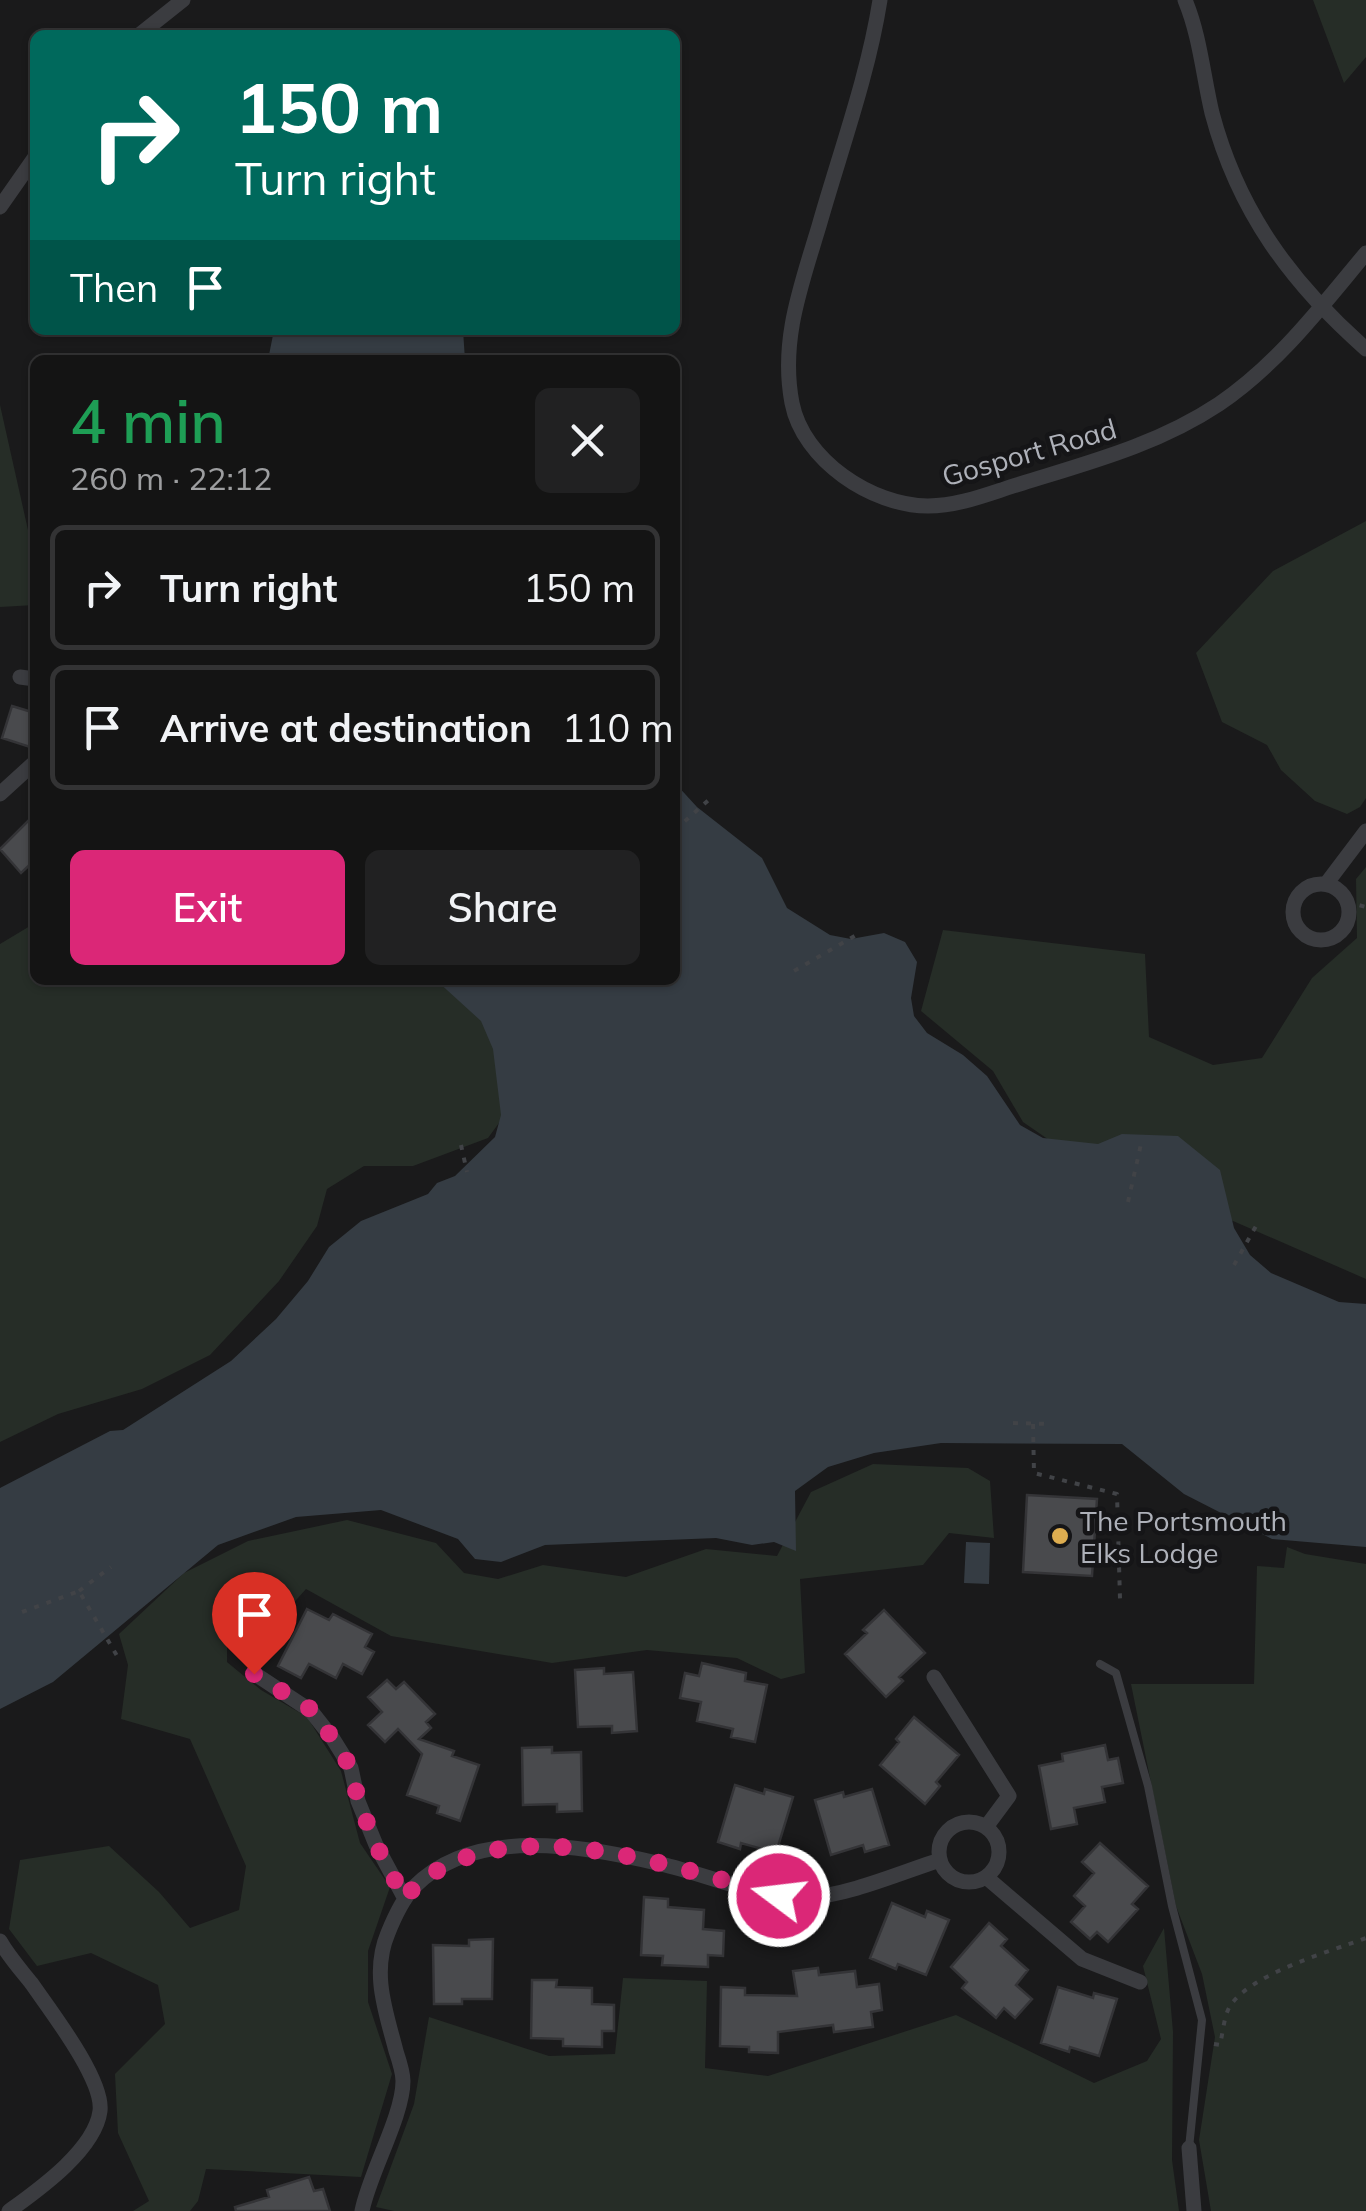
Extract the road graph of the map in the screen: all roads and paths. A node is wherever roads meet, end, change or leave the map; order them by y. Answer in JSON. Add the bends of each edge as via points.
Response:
{"nodes":[{"id":1,"x":183,"y":0,"type":"edge"},
{"id":2,"x":880,"y":0,"type":"edge"},
{"id":3,"x":1185,"y":0,"type":"edge"},
{"id":4,"x":146,"y":30,"type":"edge"},
{"id":5,"x":30,"y":163,"type":"edge"},
{"id":6,"x":0,"y":208,"type":"edge"},
{"id":7,"x":1366,"y":253,"type":"edge"},
{"id":8,"x":1320,"y":309,"type":"junction"},
{"id":9,"x":1366,"y":349,"type":"edge"},
{"id":10,"x":30,"y":767,"type":"edge"},
{"id":11,"x":0,"y":794,"type":"edge"},
{"id":12,"x":712,"y":796,"type":"dead end"},
{"id":13,"x":680,"y":825,"type":"edge"},
{"id":14,"x":1366,"y":831,"type":"edge"},
{"id":15,"x":1326,"y":884,"type":"junction"},
{"id":16,"x":1346,"y":902,"type":"junction"},
{"id":17,"x":1366,"y":907,"type":"edge"},
{"id":18,"x":858,"y":934,"type":"dead end"},
{"id":19,"x":794,"y":970,"type":"dead end"},
{"id":20,"x":462,"y":1144,"type":"dead end"},
{"id":21,"x":1140,"y":1144,"type":"dead end"},
{"id":22,"x":466,"y":1172,"type":"dead end"},
{"id":23,"x":1128,"y":1202,"type":"dead end"},
{"id":24,"x":1256,"y":1226,"type":"dead end"},
{"id":25,"x":1234,"y":1265,"type":"dead end"},
{"id":26,"x":1013,"y":1422,"type":"dead end"},
{"id":27,"x":1033,"y":1424,"type":"junction"},
{"id":28,"x":1049,"y":1424,"type":"dead end"},
{"id":29,"x":111,"y":1567,"type":"dead end"},
{"id":30,"x":79,"y":1591,"type":"junction"},
{"id":31,"x":1120,"y":1599,"type":"dead end"},
{"id":32,"x":22,"y":1612,"type":"dead end"},
{"id":33,"x":120,"y":1661,"type":"dead end"},
{"id":34,"x":1100,"y":1664,"type":"dead end"},
{"id":35,"x":254,"y":1674,"type":"dead end"},
{"id":36,"x":934,"y":1677,"type":"dead end"},
{"id":37,"x":986,"y":1828,"type":"junction"},
{"id":38,"x":940,"y":1860,"type":"junction"},
{"id":39,"x":986,"y":1877,"type":"junction"},
{"id":40,"x":405,"y":1899,"type":"junction"},
{"id":41,"x":1366,"y":1938,"type":"edge"},
{"id":42,"x":0,"y":1941,"type":"edge"},
{"id":43,"x":1140,"y":1982,"type":"dead end"},
{"id":44,"x":1200,"y":2044,"type":"junction"},
{"id":45,"x":1190,"y":2148,"type":"joint"},
{"id":46,"x":8,"y":2211,"type":"edge"},
{"id":47,"x":362,"y":2211,"type":"edge"},
{"id":48,"x":1194,"y":2211,"type":"edge"}],
"edges":[{"from":1,"to":4,"type":"street"},
{"from":2,"to":8,"type":"street","name":"Gosport Road","via":[[788,338],[793,409],[838,472],[878,496],[929,506],[966,501],[1120,453],[1221,402],[1269,364]]},
{"from":3,"to":8,"type":"street","via":[[1236,182]]},
{"from":5,"to":6,"type":"street"},
{"from":7,"to":8,"type":"street","name":"Gosport Road"},
{"from":8,"to":9,"type":"street"},
{"from":10,"to":11,"type":"street"},
{"from":12,"to":13,"type":"path"},
{"from":14,"to":15,"type":"street"},
{"from":15,"to":16,"type":"street"},
{"from":15,"to":16,"type":"street","via":[[1309,886],[1296,898],[1293,916],[1301,931],[1317,939],[1335,935],[1347,921]]},
{"from":16,"to":17,"type":"path"},
{"from":18,"to":19,"type":"path"},
{"from":20,"to":22,"type":"path"},
{"from":21,"to":23,"type":"path"},
{"from":24,"to":25,"type":"path"},
{"from":26,"to":27,"type":"path"},
{"from":27,"to":28,"type":"path"},
{"from":27,"to":31,"type":"path","via":[[1034,1473],[1117,1494]]},
{"from":29,"to":30,"type":"path"},
{"from":30,"to":32,"type":"path"},
{"from":30,"to":33,"type":"path"},
{"from":34,"to":44,"type":"lane","via":[[1116,1674],[1148,1786],[1202,2020]]},
{"from":35,"to":40,"type":"street","via":[[312,1710],[333,1739]]},
{"from":36,"to":37,"type":"street","via":[[1008,1796]]},
{"from":37,"to":38,"type":"street","via":[[974,1822],[950,1828]]},
{"from":37,"to":39,"type":"street","via":[[999,1849]]},
{"from":38,"to":39,"type":"street","via":[[955,1878]]},
{"from":38,"to":40,"type":"street","via":[[811,1898],[576,1848],[517,1847],[466,1856],[424,1878]]},
{"from":39,"to":43,"type":"street","via":[[1082,1959]]},
{"from":40,"to":47,"type":"street","via":[[387,1935],[379,1986],[403,2082]]},
{"from":41,"to":44,"type":"path","via":[[1259,1980],[1228,2009],[1220,2044]]},
{"from":42,"to":46,"type":"street","via":[[81,2056],[100,2110],[85,2144]]},
{"from":44,"to":45,"type":"lane"},
{"from":45,"to":48,"type":"street"}]}
